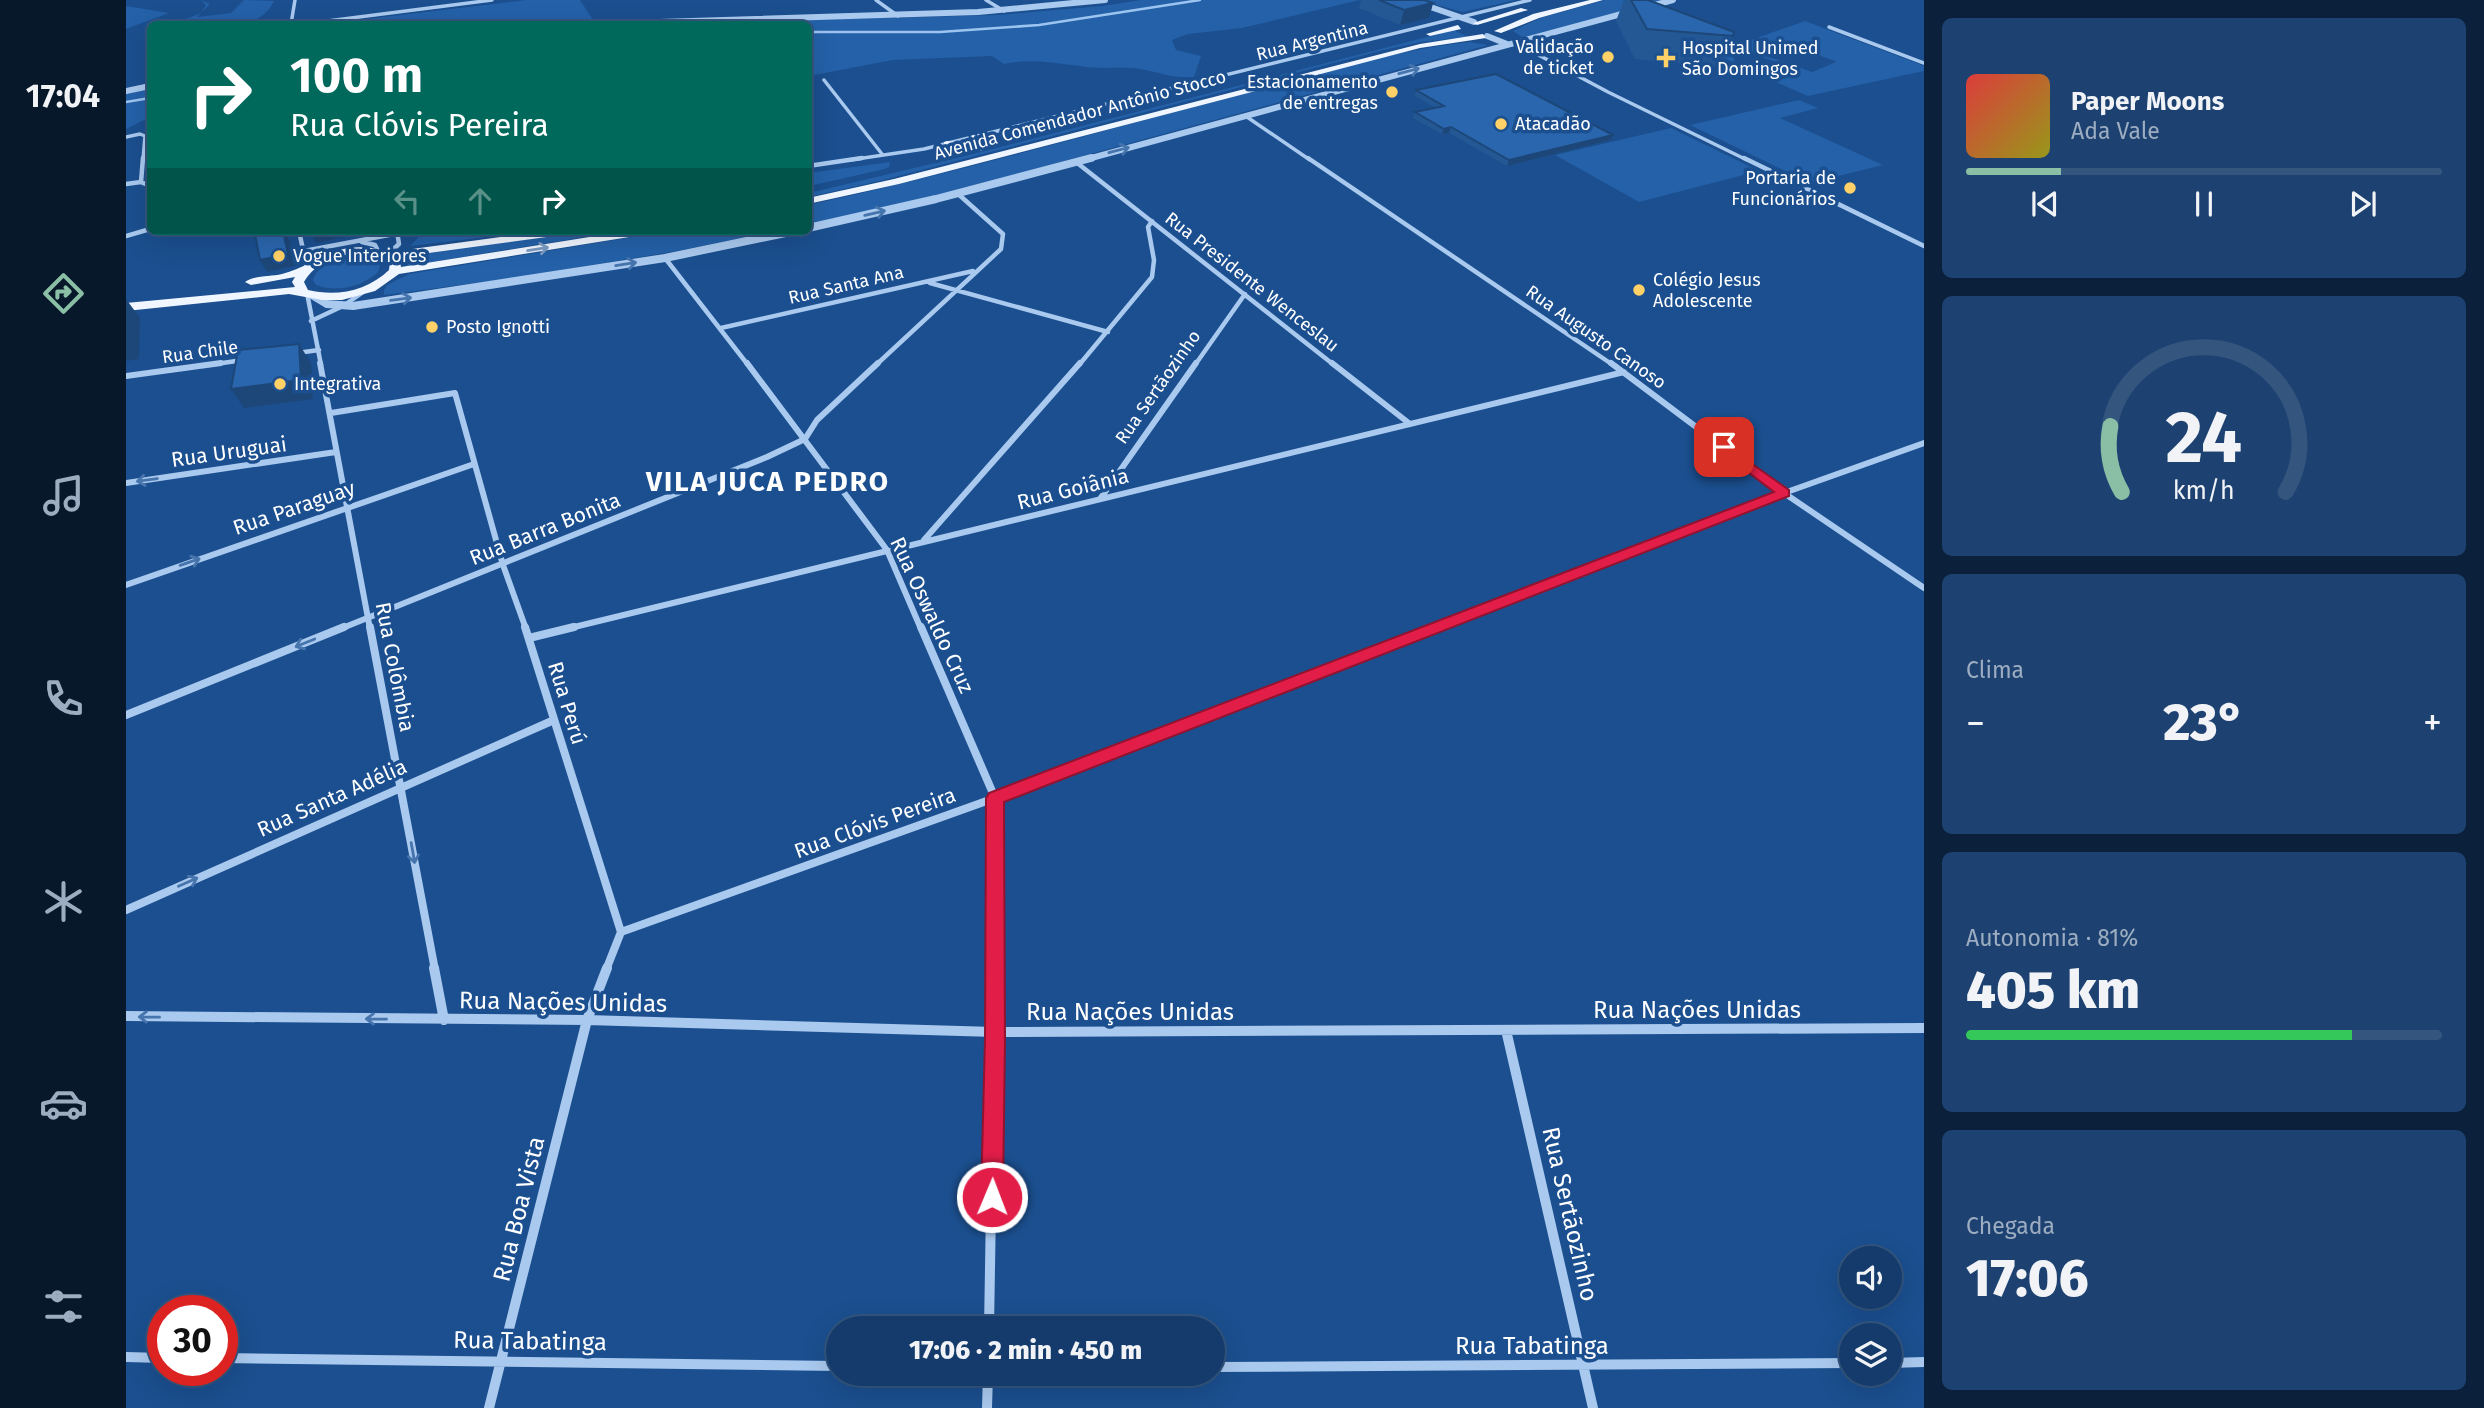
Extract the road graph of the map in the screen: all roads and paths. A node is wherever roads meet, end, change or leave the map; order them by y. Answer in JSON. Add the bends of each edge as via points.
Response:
{"nodes":[{"id":1,"x":295,"y":0,"type":"edge"},
{"id":2,"x":492,"y":0,"type":"edge"},
{"id":3,"x":876,"y":0,"type":"edge"},
{"id":4,"x":986,"y":0,"type":"edge"},
{"id":5,"x":1105,"y":0,"type":"edge"},
{"id":6,"x":1410,"y":0,"type":"edge"},
{"id":7,"x":1530,"y":0,"type":"edge"},
{"id":8,"x":1565,"y":0,"type":"edge"},
{"id":9,"x":1599,"y":0,"type":"edge"},
{"id":10,"x":1673,"y":0,"type":"edge"},
{"id":11,"x":461,"y":2,"type":"edge"},
{"id":12,"x":1425,"y":6,"type":"joint"},
{"id":13,"x":1004,"y":11,"type":"junction"},
{"id":14,"x":899,"y":16,"type":"junction"},
{"id":15,"x":292,"y":21,"type":"edge"},
{"id":16,"x":325,"y":21,"type":"edge"},
{"id":17,"x":654,"y":21,"type":"edge"},
{"id":18,"x":1476,"y":22,"type":"junction"},
{"id":19,"x":1458,"y":23,"type":"junction"},
{"id":20,"x":1829,"y":27,"type":"dead end"},
{"id":21,"x":1498,"y":31,"type":"junction"},
{"id":22,"x":1485,"y":36,"type":"junction"},
{"id":23,"x":1511,"y":43,"type":"junction"},
{"id":24,"x":1924,"y":63,"type":"edge"},
{"id":25,"x":824,"y":80,"type":"dead end"},
{"id":26,"x":147,"y":87,"type":"edge"},
{"id":27,"x":126,"y":91,"type":"edge"},
{"id":28,"x":1247,"y":117,"type":"junction"},
{"id":29,"x":126,"y":137,"type":"edge"},
{"id":30,"x":947,"y":144,"type":"junction"},
{"id":31,"x":982,"y":148,"type":"junction"},
{"id":32,"x":882,"y":154,"type":"junction"},
{"id":33,"x":1076,"y":162,"type":"junction"},
{"id":34,"x":812,"y":165,"type":"edge"},
{"id":35,"x":904,"y":168,"type":"dead end"},
{"id":36,"x":891,"y":171,"type":"dead end"},
{"id":37,"x":141,"y":182,"type":"junction"},
{"id":38,"x":126,"y":184,"type":"edge"},
{"id":39,"x":147,"y":185,"type":"edge"},
{"id":40,"x":812,"y":189,"type":"edge"},
{"id":41,"x":957,"y":193,"type":"junction"},
{"id":42,"x":812,"y":200,"type":"edge"},
{"id":43,"x":1152,"y":222,"type":"junction"},
{"id":44,"x":812,"y":227,"type":"edge"},
{"id":45,"x":147,"y":230,"type":"edge"},
{"id":46,"x":300,"y":235,"type":"edge"},
{"id":47,"x":384,"y":235,"type":"edge"},
{"id":48,"x":398,"y":235,"type":"edge"},
{"id":49,"x":536,"y":235,"type":"edge"},
{"id":50,"x":623,"y":235,"type":"edge"},
{"id":51,"x":776,"y":235,"type":"edge"},
{"id":52,"x":126,"y":236,"type":"edge"},
{"id":53,"x":356,"y":241,"type":"junction"},
{"id":54,"x":1924,"y":246,"type":"edge"},
{"id":55,"x":304,"y":251,"type":"junction"},
{"id":56,"x":385,"y":253,"type":"junction"},
{"id":57,"x":665,"y":258,"type":"junction"},
{"id":58,"x":306,"y":269,"type":"junction"},
{"id":59,"x":978,"y":270,"type":"junction"},
{"id":60,"x":395,"y":271,"type":"junction"},
{"id":61,"x":919,"y":284,"type":"junction"},
{"id":62,"x":366,"y":290,"type":"junction"},
{"id":63,"x":953,"y":291,"type":"junction"},
{"id":64,"x":307,"y":293,"type":"junction"},
{"id":65,"x":1245,"y":295,"type":"junction"},
{"id":66,"x":126,"y":296,"type":"edge"},
{"id":67,"x":344,"y":306,"type":"junction"},
{"id":68,"x":126,"y":307,"type":"edge"},
{"id":69,"x":311,"y":321,"type":"junction"},
{"id":70,"x":722,"y":328,"type":"junction"},
{"id":71,"x":1108,"y":332,"type":"junction"},
{"id":72,"x":319,"y":350,"type":"junction"},
{"id":73,"x":292,"y":354,"type":"edge"},
{"id":74,"x":250,"y":359,"type":"edge"},
{"id":75,"x":1624,"y":372,"type":"junction"},
{"id":76,"x":126,"y":376,"type":"edge"},
{"id":77,"x":331,"y":413,"type":"junction"},
{"id":78,"x":1410,"y":424,"type":"junction"},
{"id":79,"x":805,"y":439,"type":"junction"},
{"id":80,"x":1924,"y":443,"type":"edge"},
{"id":81,"x":336,"y":452,"type":"junction"},
{"id":82,"x":474,"y":464,"type":"junction"},
{"id":83,"x":126,"y":483,"type":"edge"},
{"id":84,"x":1784,"y":493,"type":"junction"},
{"id":85,"x":1100,"y":499,"type":"junction"},
{"id":86,"x":346,"y":508,"type":"junction"},
{"id":87,"x":924,"y":541,"type":"junction"},
{"id":88,"x":887,"y":550,"type":"junction"},
{"id":89,"x":503,"y":565,"type":"junction"},
{"id":90,"x":126,"y":585,"type":"edge"},
{"id":91,"x":1924,"y":588,"type":"edge"},
{"id":92,"x":368,"y":617,"type":"junction"},
{"id":93,"x":529,"y":638,"type":"junction"},
{"id":94,"x":126,"y":715,"type":"edge"},
{"id":95,"x":554,"y":720,"type":"junction"},
{"id":96,"x":401,"y":786,"type":"junction"},
{"id":97,"x":995,"y":798,"type":"junction"},
{"id":98,"x":126,"y":910,"type":"edge"},
{"id":99,"x":621,"y":932,"type":"junction"},
{"id":100,"x":126,"y":1016,"type":"edge"},
{"id":101,"x":444,"y":1020,"type":"junction"},
{"id":102,"x":587,"y":1020,"type":"junction"},
{"id":103,"x":1924,"y":1028,"type":"edge"},
{"id":104,"x":1506,"y":1030,"type":"junction"},
{"id":105,"x":995,"y":1032,"type":"junction"},
{"id":106,"x":989,"y":1316,"type":"edge"},
{"id":107,"x":126,"y":1357,"type":"edge"},
{"id":108,"x":147,"y":1358,"type":"edge"},
{"id":109,"x":238,"y":1358,"type":"edge"},
{"id":110,"x":503,"y":1362,"type":"junction"},
{"id":111,"x":1924,"y":1362,"type":"edge"},
{"id":112,"x":1839,"y":1363,"type":"edge"},
{"id":113,"x":1902,"y":1363,"type":"edge"},
{"id":114,"x":826,"y":1366,"type":"edge"},
{"id":115,"x":1225,"y":1367,"type":"edge"},
{"id":116,"x":1584,"y":1367,"type":"junction"},
{"id":117,"x":988,"y":1386,"type":"edge"},
{"id":118,"x":489,"y":1408,"type":"edge"},
{"id":119,"x":987,"y":1408,"type":"edge"},
{"id":120,"x":1593,"y":1408,"type":"edge"}],
"edges":[{"from":1,"to":15,"type":"street"},
{"from":2,"to":11,"type":"street"},
{"from":3,"to":14,"type":"street"},
{"from":4,"to":13,"type":"street"},
{"from":5,"to":13,"type":"street"},
{"from":6,"to":12,"type":"street"},
{"from":7,"to":19,"type":"street","name":"Rua Argentina"},
{"from":8,"to":18,"type":"main road"},
{"from":9,"to":21,"type":"main road"},
{"from":10,"to":23,"type":"street"},
{"from":11,"to":16,"type":"street"},
{"from":12,"to":19,"type":"street"},
{"from":13,"to":14,"type":"street"},
{"from":14,"to":17,"type":"street"},
{"from":18,"to":19,"type":"main road","name":"Avenida Comendador Antônio Stocco"},
{"from":18,"to":21,"type":"main road"},
{"from":19,"to":22,"type":"main road","via":[[1467,34]]},
{"from":19,"to":30,"type":"street","name":"Rua Argentina"},
{"from":19,"to":31,"type":"main road","name":"Avenida Comendador Antônio Stocco"},
{"from":20,"to":24,"type":"street"},
{"from":21,"to":22,"type":"main road","name":"Avenida Comendador Antônio Stocco"},
{"from":21,"to":23,"type":"street"},
{"from":22,"to":23,"type":"street"},
{"from":22,"to":42,"type":"main road","name":"Avenida Comendador Antônio Stocco","via":[[1408,49]]},
{"from":28,"to":23,"type":"street","one_way":true},
{"from":23,"to":54,"type":"street"},
{"from":25,"to":32,"type":"street"},
{"from":26,"to":27,"type":"street"},
{"from":33,"to":28,"type":"street","one_way":true},
{"from":28,"to":75,"type":"street","name":"Rua Augusto Canoso"},
{"from":29,"to":37,"type":"street","via":[[145,136]]},
{"from":30,"to":31,"type":"main road"},
{"from":30,"to":32,"type":"street","name":"Rua Argentina"},
{"from":31,"to":35,"type":"main road","name":"Avenida Comendador Antônio Stocco"},
{"from":32,"to":34,"type":"street","name":"Rua Argentina"},
{"from":33,"to":41,"type":"street"},
{"from":33,"to":43,"type":"street","name":"Rua Presidente Wenceslau"},
{"from":36,"to":40,"type":"main road"},
{"from":37,"to":38,"type":"street"},
{"from":37,"to":39,"type":"street"},
{"from":44,"to":41,"type":"street","one_way":true},
{"from":41,"to":59,"type":"street","name":"Rua Barra Bonita","via":[[1003,234],[1001,249]]},
{"from":43,"to":65,"type":"street","name":"Rua Presidente Wenceslau"},
{"from":43,"to":71,"type":"street","via":[[1152,277]]},
{"from":45,"to":52,"type":"street"},
{"from":46,"to":55,"type":"street"},
{"from":47,"to":53,"type":"street"},
{"from":48,"to":56,"type":"street","via":[[399,244]]},
{"from":49,"to":56,"type":"main road"},
{"from":60,"to":50,"type":"main road","one_way":true},
{"from":51,"to":57,"type":"street"},
{"from":53,"to":55,"type":"street"},
{"from":53,"to":56,"type":"street","via":[[375,245]]},
{"from":55,"to":58,"type":"street"},
{"from":56,"to":58,"type":"main road","via":[[358,250]]},
{"from":56,"to":60,"type":"main road","via":[[396,260]]},
{"from":67,"to":57,"type":"street","one_way":true},
{"from":57,"to":70,"type":"street","name":"Rua Oswaldo Cruz"},
{"from":58,"to":64,"type":"main road","via":[[298,282]]},
{"from":58,"to":66,"type":"main road","via":[[264,280]]},
{"from":59,"to":61,"type":"street","name":"Rua Santa Ana"},
{"from":59,"to":63,"type":"street","name":"Rua Barra Bonita"},
{"from":60,"to":62,"type":"main road"},
{"from":61,"to":63,"type":"street","via":[[935,283]]},
{"from":61,"to":70,"type":"street","name":"Rua Santa Ana"},
{"from":62,"to":64,"type":"main road","via":[[333,296]]},
{"from":62,"to":67,"type":"street"},
{"from":63,"to":71,"type":"street"},
{"from":63,"to":79,"type":"street","name":"Rua Barra Bonita","via":[[817,420]]},
{"from":64,"to":67,"type":"street","via":[[320,302]]},
{"from":64,"to":68,"type":"main road","via":[[254,292]]},
{"from":64,"to":69,"type":"street","name":"Rua Colômbia"},
{"from":65,"to":78,"type":"street","name":"Rua Presidente Wenceslau"},
{"from":65,"to":85,"type":"street","name":"Rua Sertãozinho"},
{"from":67,"to":69,"type":"street"},
{"from":69,"to":72,"type":"street","name":"Rua Colômbia"},
{"from":70,"to":79,"type":"street","name":"Rua Oswaldo Cruz"},
{"from":71,"to":87,"type":"street"},
{"from":72,"to":73,"type":"street"},
{"from":72,"to":77,"type":"street","name":"Rua Colômbia"},
{"from":74,"to":76,"type":"street","name":"Rua Chile"},
{"from":75,"to":78,"type":"street","name":"Rua Goiânia"},
{"from":75,"to":84,"type":"street","name":"Rua Augusto Canoso"},
{"from":77,"to":81,"type":"street","name":"Rua Colômbia"},
{"from":77,"to":82,"type":"street","name":"Rua Perú","via":[[455,393]]},
{"from":78,"to":85,"type":"street","name":"Rua Goiânia"},
{"from":79,"to":88,"type":"street","name":"Rua Oswaldo Cruz"},
{"from":79,"to":89,"type":"street","name":"Rua Barra Bonita"},
{"from":80,"to":84,"type":"street","name":"Rua Clóvis Pereira"},
{"from":81,"to":83,"type":"street","name":"Rua Uruguai","one_way":true},
{"from":81,"to":86,"type":"street","name":"Rua Colômbia"},
{"from":82,"to":86,"type":"street","name":"Rua Paraguay"},
{"from":82,"to":89,"type":"street","name":"Rua Perú"},
{"from":84,"to":91,"type":"street","name":"Rua Augusto Canoso"},
{"from":84,"to":97,"type":"street","name":"Rua Clóvis Pereira"},
{"from":85,"to":87,"type":"street","name":"Rua Goiânia"},
{"from":90,"to":86,"type":"street","name":"Rua Paraguay","one_way":true},
{"from":86,"to":92,"type":"street","name":"Rua Colômbia"},
{"from":87,"to":88,"type":"street","name":"Rua Goiânia"},
{"from":88,"to":93,"type":"street","name":"Rua Goiânia"},
{"from":88,"to":97,"type":"street","name":"Rua Oswaldo Cruz"},
{"from":89,"to":92,"type":"street","name":"Rua Barra Bonita"},
{"from":89,"to":93,"type":"street","name":"Rua Perú"},
{"from":92,"to":94,"type":"street","name":"Rua Barra Bonita","one_way":true},
{"from":92,"to":96,"type":"street","name":"Rua Colômbia"},
{"from":93,"to":95,"type":"street","name":"Rua Perú"},
{"from":95,"to":96,"type":"street","name":"Rua Santa Adélia"},
{"from":95,"to":99,"type":"street","name":"Rua Perú"},
{"from":98,"to":96,"type":"street","name":"Rua Santa Adélia","one_way":true},
{"from":96,"to":101,"type":"street","name":"Rua Colômbia","one_way":true},
{"from":97,"to":99,"type":"street","name":"Rua Clóvis Pereira"},
{"from":97,"to":105,"type":"street"},
{"from":99,"to":102,"type":"street"},
{"from":101,"to":100,"type":"street","name":"Rua Nações Unidas","one_way":true},
{"from":101,"to":102,"type":"street","name":"Rua Nações Unidas"},
{"from":102,"to":105,"type":"street","name":"Rua Nações Unidas"},
{"from":102,"to":110,"type":"street","name":"Rua Boa Vista"},
{"from":103,"to":104,"type":"street","name":"Rua Nações Unidas"},
{"from":104,"to":105,"type":"street","name":"Rua Nações Unidas"},
{"from":104,"to":116,"type":"street","name":"Rua Sertãozinho"},
{"from":105,"to":106,"type":"street"},
{"from":107,"to":108,"type":"street"},
{"from":109,"to":110,"type":"street","name":"Rua Tabatinga"},
{"from":110,"to":114,"type":"street","name":"Rua Tabatinga"},
{"from":110,"to":118,"type":"street","name":"Rua Boa Vista"},
{"from":111,"to":113,"type":"street"},
{"from":112,"to":116,"type":"street","name":"Rua Tabatinga"},
{"from":115,"to":116,"type":"street","name":"Rua Tabatinga"},
{"from":116,"to":120,"type":"street","name":"Rua Sertãozinho"},
{"from":117,"to":119,"type":"street"}]}
